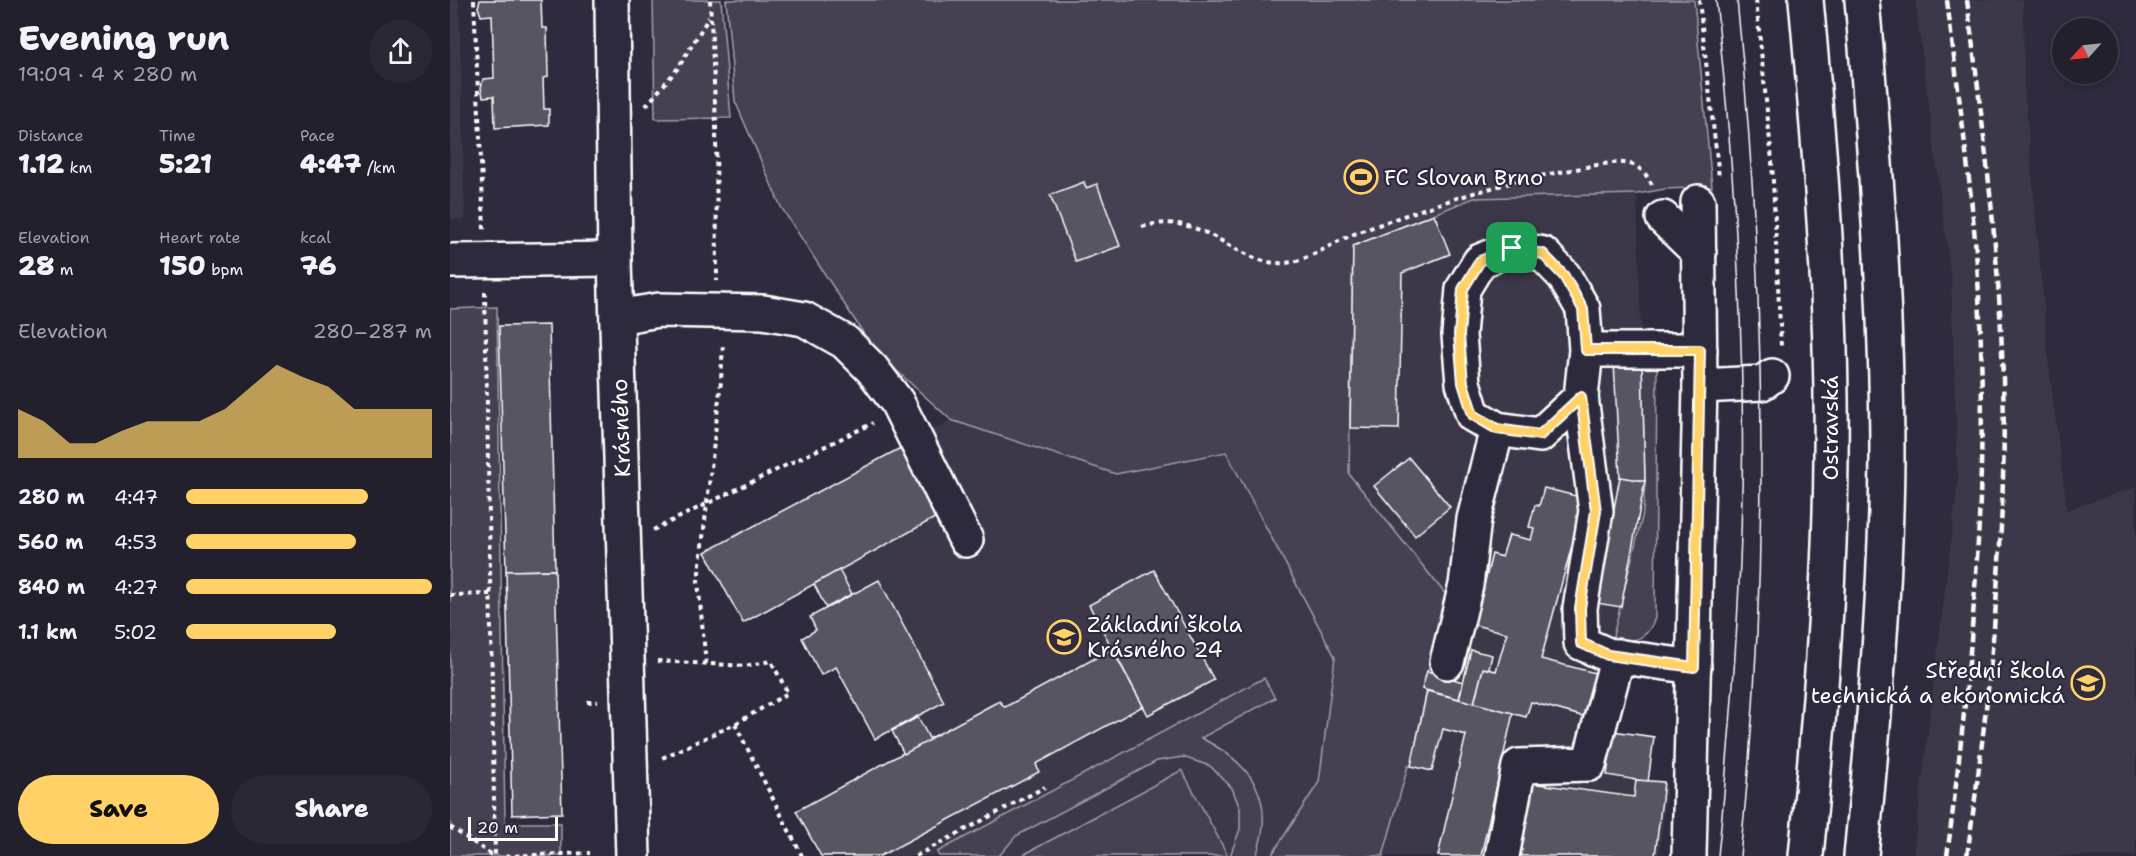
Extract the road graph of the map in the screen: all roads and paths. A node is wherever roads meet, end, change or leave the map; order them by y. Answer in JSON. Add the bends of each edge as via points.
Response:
{"nodes":[{"id":1,"x":474,"y":0,"type":"edge"},
{"id":2,"x":612,"y":0,"type":"edge"},
{"id":3,"x":710,"y":0,"type":"edge"},
{"id":4,"x":1699,"y":0,"type":"edge"},
{"id":5,"x":1756,"y":0,"type":"edge"},
{"id":6,"x":1806,"y":0,"type":"edge"},
{"id":7,"x":1862,"y":0,"type":"edge"},
{"id":8,"x":709,"y":17,"type":"junction"},
{"id":9,"x":642,"y":110,"type":"dead end"},
{"id":10,"x":1698,"y":202,"type":"joint"},
{"id":11,"x":1664,"y":218,"type":"joint"},
{"id":12,"x":1142,"y":227,"type":"dead end"},
{"id":13,"x":1699,"y":252,"type":"junction"},
{"id":14,"x":615,"y":259,"type":"junction"},
{"id":15,"x":485,"y":260,"type":"junction"},
{"id":16,"x":450,"y":261,"type":"edge"},
{"id":17,"x":717,"y":310,"type":"junction"},
{"id":18,"x":617,"y":317,"type":"junction"},
{"id":19,"x":1586,"y":350,"type":"junction"},
{"id":20,"x":1700,"y":350,"type":"junction"},
{"id":21,"x":1772,"y":376,"type":"joint"},
{"id":22,"x":1700,"y":386,"type":"junction"},
{"id":23,"x":1581,"y":397,"type":"junction"},
{"id":24,"x":901,"y":410,"type":"junction"},
{"id":25,"x":1497,"y":429,"type":"junction"},
{"id":26,"x":708,"y":503,"type":"junction"},
{"id":27,"x":644,"y":534,"type":"dead end"},
{"id":28,"x":966,"y":540,"type":"dead end"},
{"id":29,"x":490,"y":594,"type":"junction"},
{"id":30,"x":450,"y":595,"type":"edge"},
{"id":31,"x":1618,"y":656,"type":"junction"},
{"id":32,"x":652,"y":661,"type":"dead end"},
{"id":33,"x":1447,"y":662,"type":"dead end"},
{"id":34,"x":706,"y":664,"type":"junction"},
{"id":35,"x":1694,"y":667,"type":"junction"},
{"id":36,"x":735,"y":724,"type":"junction"},
{"id":37,"x":653,"y":762,"type":"dead end"},
{"id":38,"x":1045,"y":786,"type":"dead end"},
{"id":39,"x":450,"y":827,"type":"edge"},
{"id":40,"x":590,"y":853,"type":"dead end"},
{"id":41,"x":495,"y":856,"type":"edge"},
{"id":42,"x":506,"y":856,"type":"edge"},
{"id":43,"x":633,"y":856,"type":"edge"},
{"id":44,"x":802,"y":856,"type":"edge"},
{"id":45,"x":916,"y":856,"type":"edge"},
{"id":46,"x":1502,"y":856,"type":"edge"},
{"id":47,"x":1689,"y":856,"type":"edge"},
{"id":48,"x":1806,"y":856,"type":"edge"},
{"id":49,"x":1861,"y":856,"type":"edge"}],
"edges":[{"from":1,"to":15,"type":"path"},
{"from":2,"to":14,"type":"main road","name":"Krásného"},
{"from":3,"to":8,"type":"path"},
{"from":4,"to":10,"type":"path","via":[[1719,170],[1716,195]]},
{"from":5,"to":21,"type":"path","via":[[1772,161],[1782,341]]},
{"from":6,"to":48,"type":"main road","name":"Ostravská","via":[[1828,296],[1831,456],[1821,698]]},
{"from":7,"to":49,"type":"main road","via":[[1875,149],[1887,457],[1878,660]]},
{"from":8,"to":9,"type":"path","via":[[678,68]]},
{"from":8,"to":17,"type":"path","via":[[716,124]]},
{"from":10,"to":13,"type":"main road"},
{"from":11,"to":12,"type":"path","via":[[1650,179],[1641,169],[1618,163],[1485,188],[1357,233],[1301,260],[1279,264],[1257,259],[1184,223]]},
{"from":11,"to":13,"type":"main road"},
{"from":13,"to":20,"type":"main road"},
{"from":14,"to":15,"type":"main road"},
{"from":14,"to":18,"type":"main road","name":"Krásného"},
{"from":15,"to":16,"type":"main road"},
{"from":15,"to":29,"type":"path"},
{"from":17,"to":18,"type":"main road","via":[[659,310]]},
{"from":17,"to":24,"type":"main road","via":[[804,319],[845,342],[872,369]]},
{"from":17,"to":26,"type":"path","via":[[723,339]]},
{"from":18,"to":43,"type":"main road","name":"Krásného"},
{"from":19,"to":20,"type":"main road"},
{"from":19,"to":23,"type":"main road"},
{"from":19,"to":25,"type":"main road","via":[[1583,309],[1564,276],[1543,254],[1512,248],[1480,261],[1463,289],[1459,335],[1463,383],[1473,415]]},
{"from":20,"to":22,"type":"main road"},
{"from":21,"to":22,"type":"main road","via":[[1762,383]]},
{"from":22,"to":35,"type":"main road"},
{"from":23,"to":25,"type":"main road","via":[[1540,435]]},
{"from":23,"to":31,"type":"main road","via":[[1596,511],[1580,608],[1581,643]]},
{"from":24,"to":26,"type":"path"},
{"from":24,"to":28,"type":"main road"},
{"from":25,"to":33,"type":"main road","via":[[1474,519],[1466,585]]},
{"from":26,"to":27,"type":"path"},
{"from":26,"to":34,"type":"path","via":[[698,581]]},
{"from":29,"to":30,"type":"path"},
{"from":29,"to":41,"type":"path"},
{"from":31,"to":35,"type":"main road"},
{"from":31,"to":46,"type":"main road","via":[[1589,764],[1519,766]]},
{"from":32,"to":34,"type":"path"},
{"from":34,"to":36,"type":"path","via":[[745,666],[771,661],[788,693]]},
{"from":35,"to":47,"type":"main road"},
{"from":36,"to":37,"type":"path"},
{"from":36,"to":44,"type":"path"},
{"from":38,"to":45,"type":"path"},
{"from":39,"to":41,"type":"path"},
{"from":40,"to":42,"type":"path"}]}
